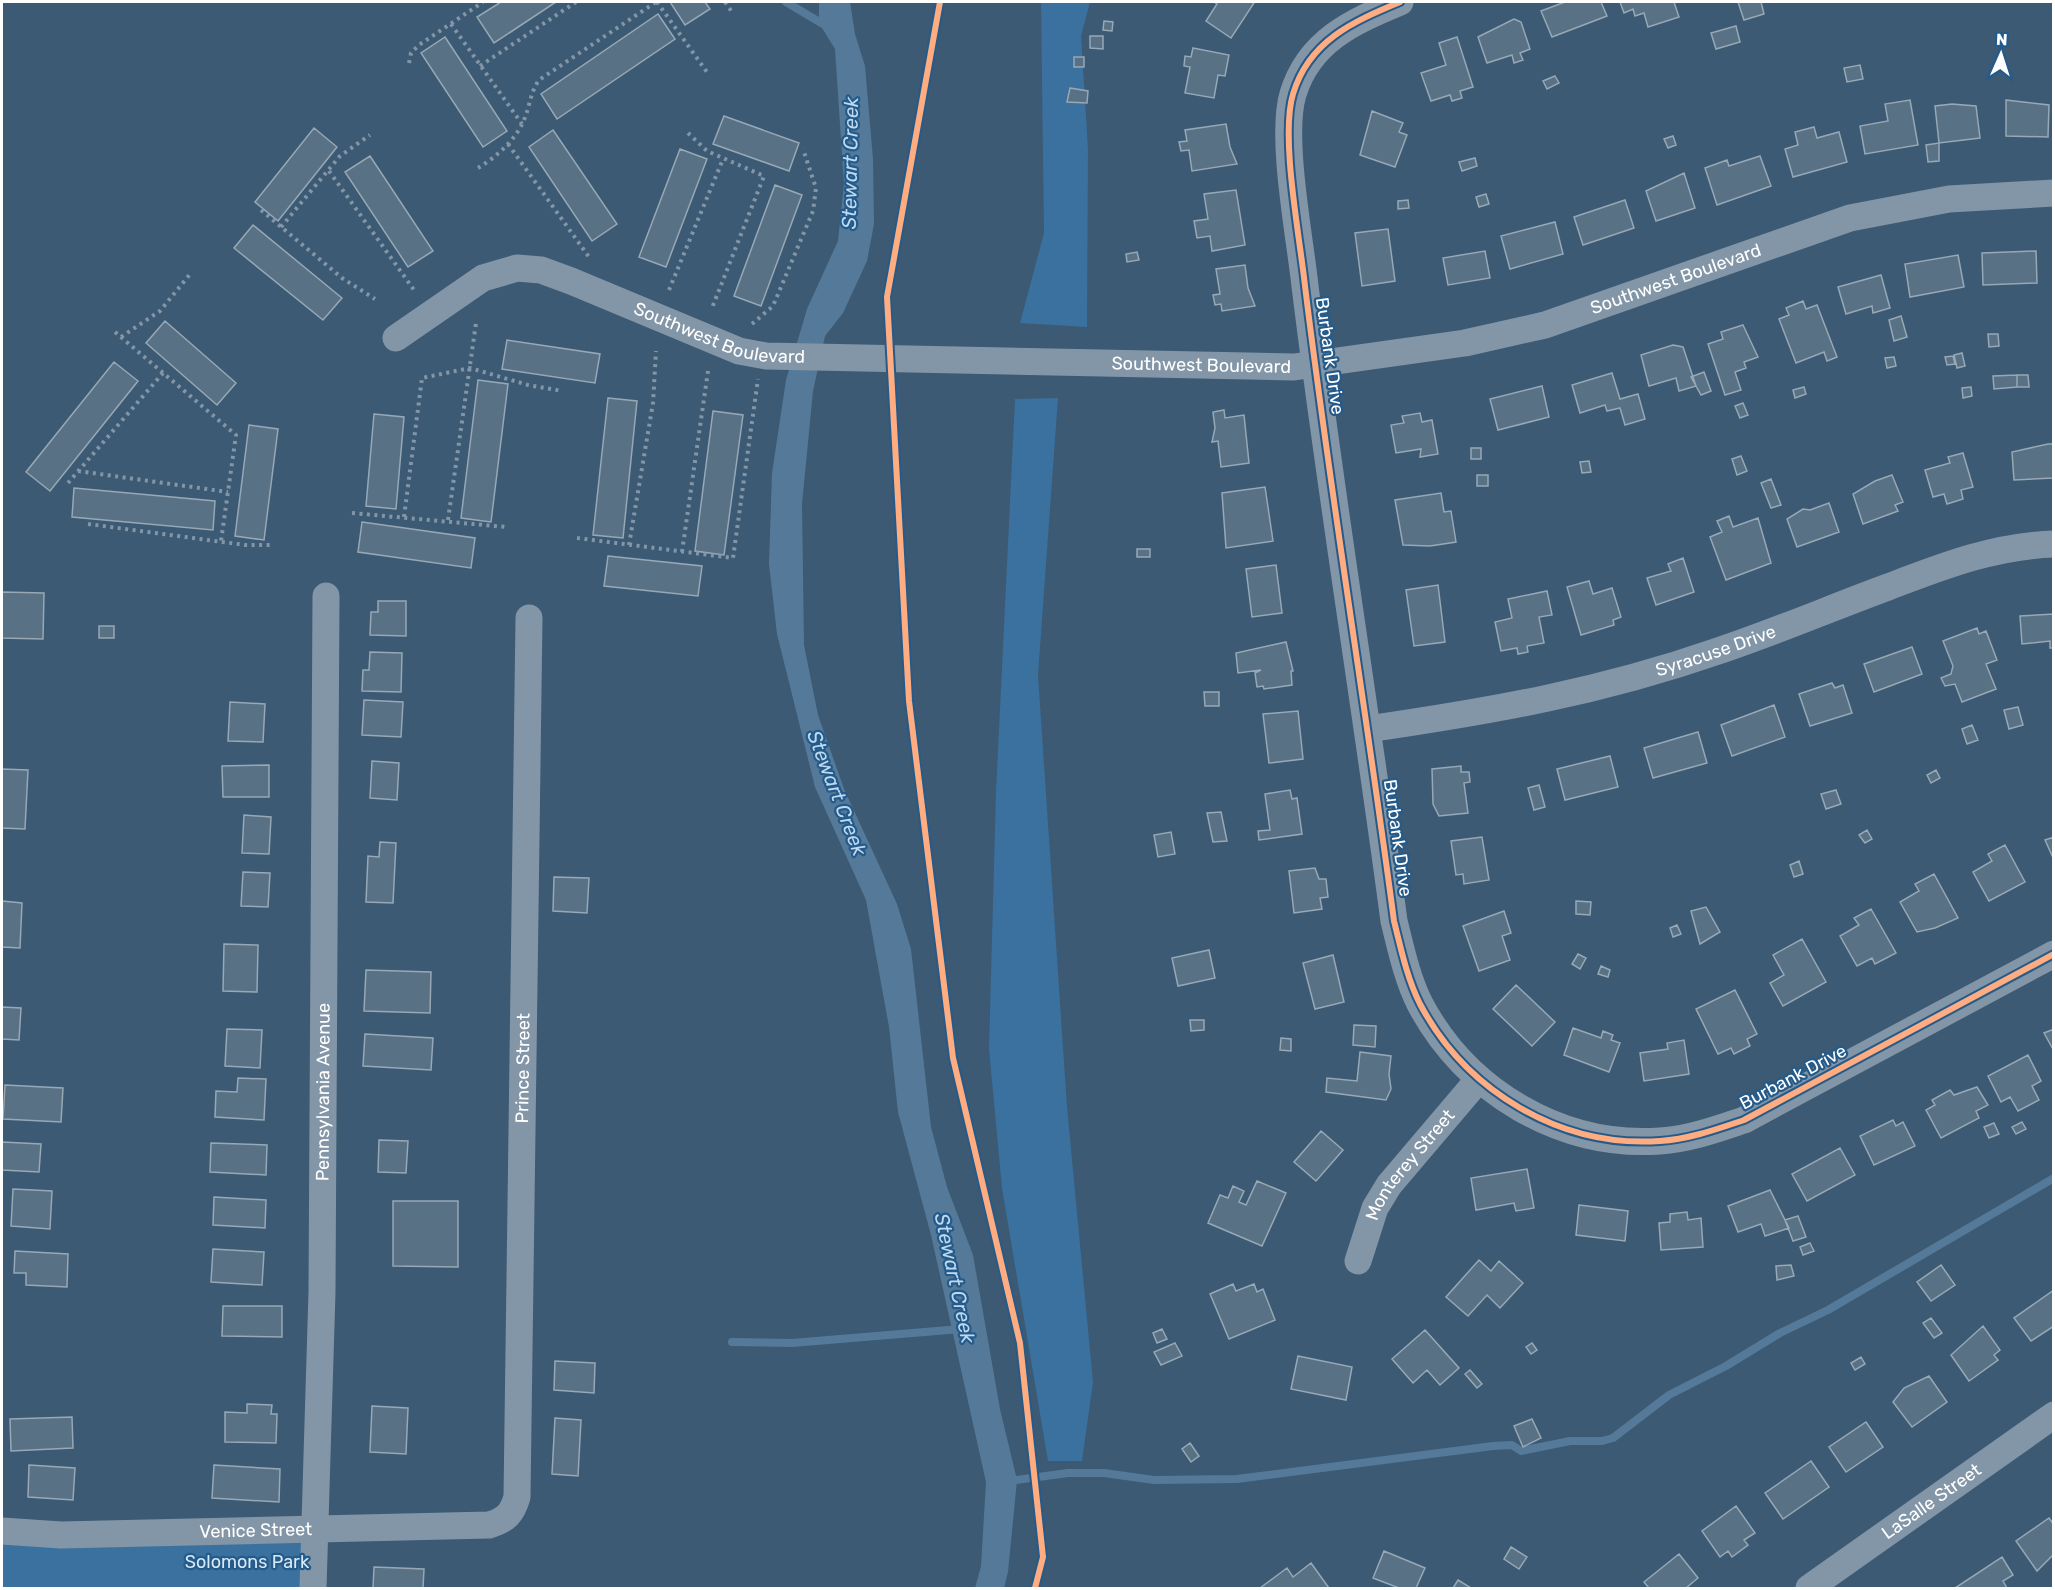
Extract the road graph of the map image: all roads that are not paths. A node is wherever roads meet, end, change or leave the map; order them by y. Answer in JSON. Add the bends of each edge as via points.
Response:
{"nodes":[{"id":1,"x":1400,"y":2,"type":"edge"},
{"id":2,"x":2054,"y":193,"type":"edge"},
{"id":3,"x":396,"y":339,"type":"dead end"},
{"id":4,"x":1315,"y":363,"type":"junction"},
{"id":5,"x":2054,"y":544,"type":"edge"},
{"id":6,"x":326,"y":596,"type":"dead end"},
{"id":7,"x":529,"y":618,"type":"dead end"},
{"id":8,"x":1368,"y":729,"type":"junction"},
{"id":9,"x":2054,"y":954,"type":"edge"},
{"id":10,"x":1479,"y":1079,"type":"junction"},
{"id":11,"x":1358,"y":1261,"type":"dead end"},
{"id":12,"x":2054,"y":1415,"type":"edge"},
{"id":13,"x":508,"y":1516,"type":"joint"},
{"id":14,"x":316,"y":1530,"type":"junction"},
{"id":15,"x":2,"y":1531,"type":"edge"},
{"id":16,"x":313,"y":1588,"type":"edge"},
{"id":17,"x":1809,"y":1588,"type":"edge"}],
"edges":[{"from":1,"to":4,"type":"street","name":"Burbank Drive","via":[[1355,20],[1331,35],[1304,68],[1293,94],[1289,136]]},
{"from":2,"to":4,"type":"street","name":"Southwest Boulevard","via":[[1949,199],[1850,218],[1545,325],[1465,343]]},
{"from":3,"to":4,"type":"street","name":"Southwest Boulevard","via":[[483,279],[517,268],[551,274],[762,364],[831,357],[1294,367]]},
{"from":4,"to":8,"type":"street","name":"Burbank Drive"},
{"from":5,"to":8,"type":"street","name":"Syracuse Drive","via":[[2002,549],[1956,561],[1720,651],[1629,681],[1480,713]]},
{"from":6,"to":14,"type":"street","name":"Pennsylvania Avenue","via":[[322,1292]]},
{"from":7,"to":13,"type":"street","name":"Prince Street","via":[[517,1497]]},
{"from":8,"to":10,"type":"street","name":"Burbank Drive","via":[[1394,921],[1404,963],[1419,1002],[1440,1037]]},
{"from":9,"to":10,"type":"street","name":"Burbank Drive","via":[[1767,1109],[1698,1136],[1660,1141],[1619,1140],[1579,1133],[1515,1106]]},
{"from":10,"to":11,"type":"street","name":"Monterey Street","via":[[1389,1185],[1375,1208]]},
{"from":12,"to":17,"type":"street","name":"LaSalle Street"},
{"from":13,"to":14,"type":"street","name":"Venice Street","via":[[489,1525]]},
{"from":14,"to":15,"type":"street","name":"Venice Street","via":[[61,1535]]},
{"from":14,"to":16,"type":"street","name":"Pennsylvania Avenue"}]}
